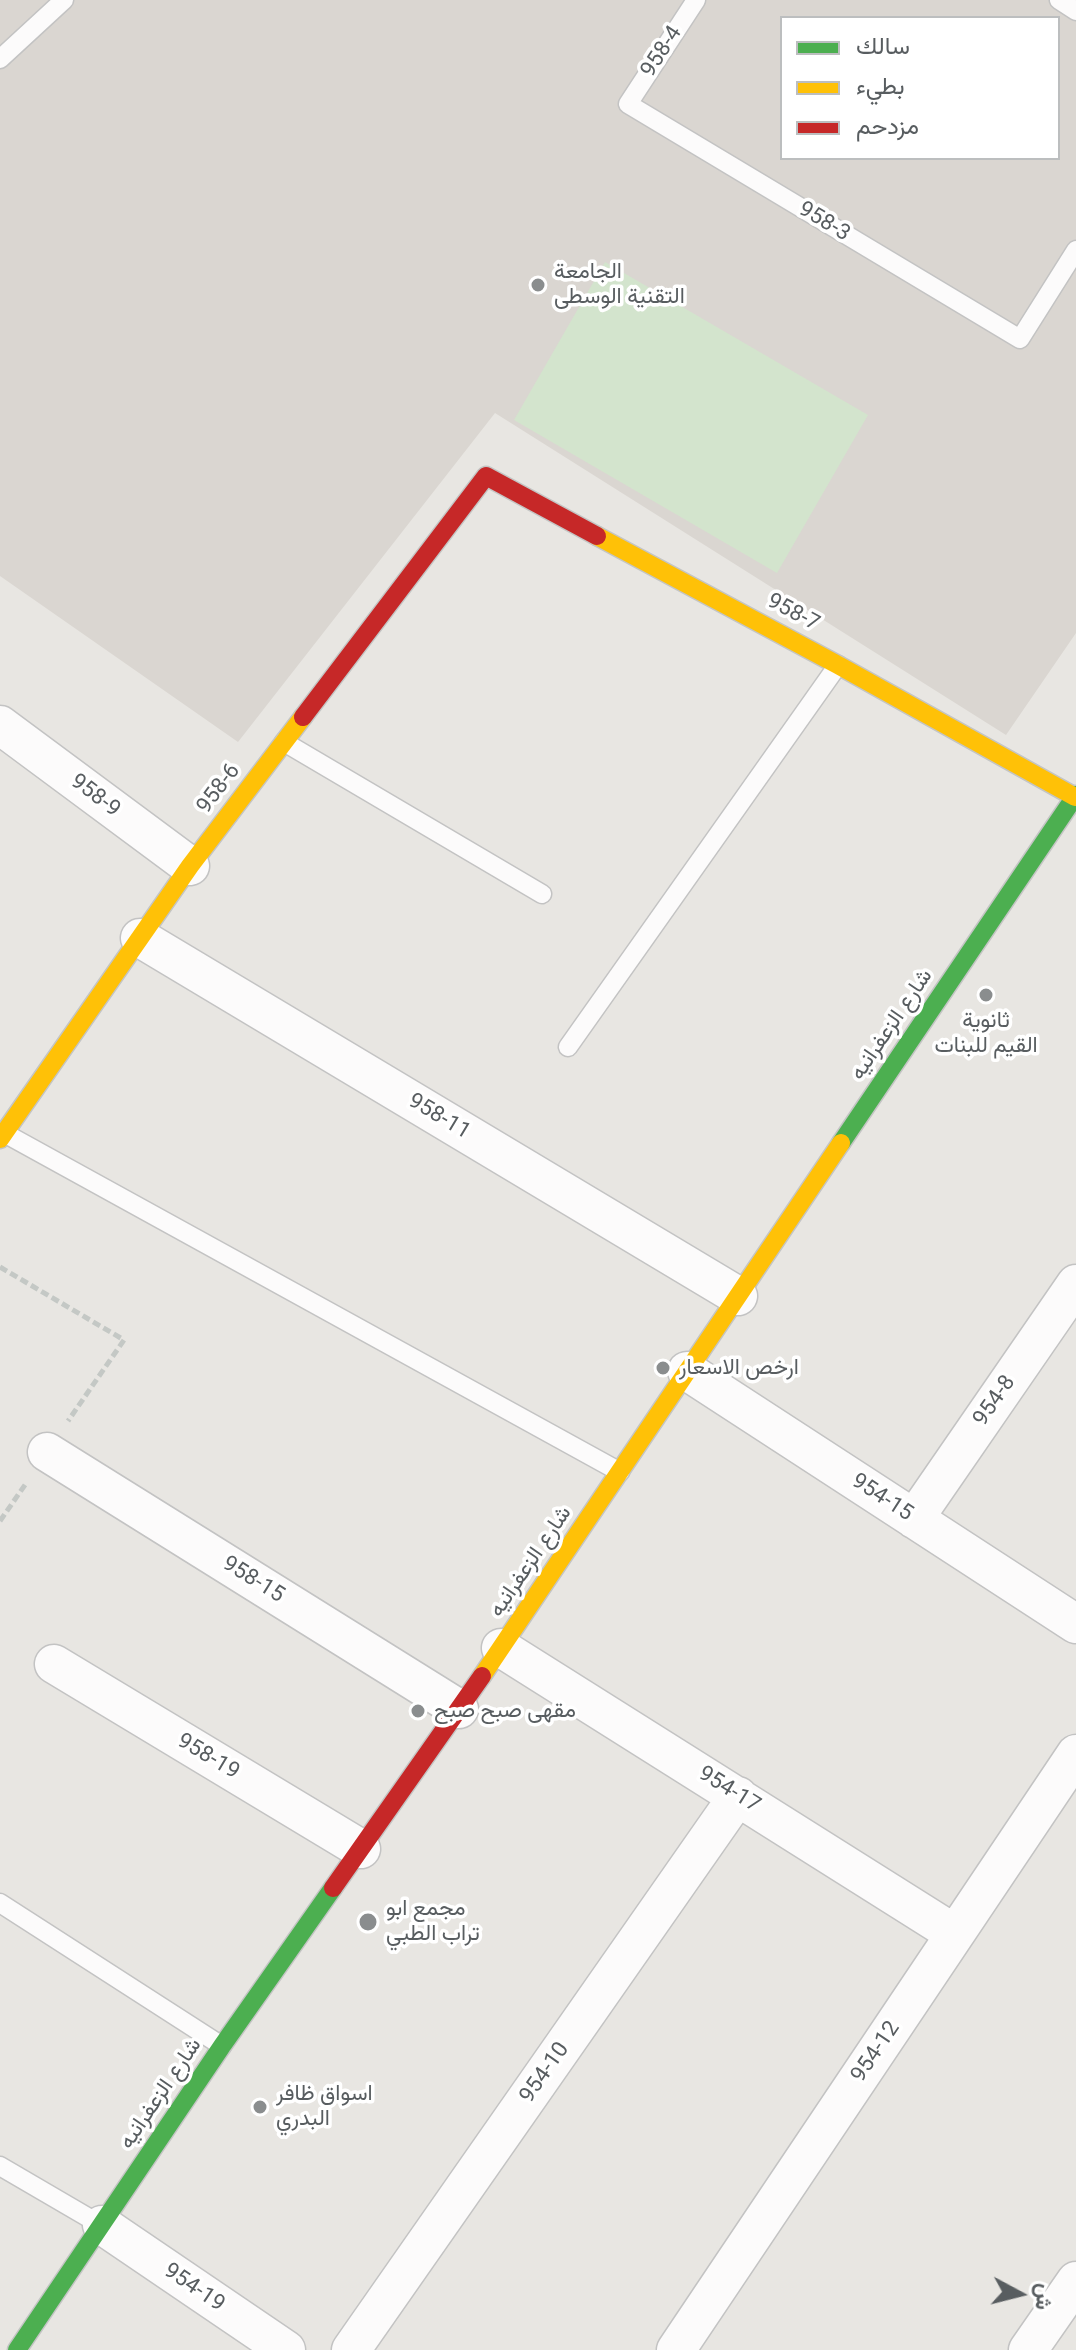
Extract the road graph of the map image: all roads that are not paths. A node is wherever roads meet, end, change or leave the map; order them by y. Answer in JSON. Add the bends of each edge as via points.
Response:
{"nodes":[{"id":1,"x":64,"y":0,"type":"edge"},
{"id":2,"x":696,"y":0,"type":"edge"},
{"id":3,"x":1059,"y":0,"type":"edge"},
{"id":4,"x":1076,"y":11,"type":"edge"},
{"id":5,"x":0,"y":59,"type":"edge"},
{"id":6,"x":628,"y":104,"type":"joint"},
{"id":7,"x":1076,"y":250,"type":"edge"},
{"id":8,"x":486,"y":476,"type":"joint"},
{"id":9,"x":838,"y":665,"type":"junction"},
{"id":10,"x":0,"y":725,"type":"edge"},
{"id":11,"x":284,"y":742,"type":"junction"},
{"id":12,"x":1076,"y":796,"type":"edge"},
{"id":13,"x":190,"y":866,"type":"junction"},
{"id":14,"x":542,"y":894,"type":"dead end"},
{"id":15,"x":140,"y":938,"type":"junction"},
{"id":16,"x":568,"y":1047,"type":"dead end"},
{"id":17,"x":2,"y":1136,"type":"edge"},
{"id":18,"x":1076,"y":1284,"type":"edge"},
{"id":19,"x":738,"y":1296,"type":"junction"},
{"id":20,"x":687,"y":1371,"type":"junction"},
{"id":21,"x":47,"y":1452,"type":"road end"},
{"id":22,"x":620,"y":1472,"type":"junction"},
{"id":23,"x":914,"y":1519,"type":"junction"},
{"id":24,"x":1076,"y":1624,"type":"edge"},
{"id":25,"x":501,"y":1648,"type":"junction"},
{"id":26,"x":54,"y":1664,"type":"dead end"},
{"id":27,"x":459,"y":1709,"type":"junction"},
{"id":28,"x":1076,"y":1754,"type":"edge"},
{"id":29,"x":738,"y":1796,"type":"junction"},
{"id":30,"x":361,"y":1849,"type":"junction"},
{"id":31,"x":0,"y":1903,"type":"edge"},
{"id":32,"x":955,"y":1934,"type":"junction"},
{"id":33,"x":222,"y":2046,"type":"junction"},
{"id":34,"x":0,"y":2166,"type":"edge"},
{"id":35,"x":102,"y":2225,"type":"junction"},
{"id":36,"x":1076,"y":2281,"type":"edge"},
{"id":37,"x":17,"y":2350,"type":"edge"},
{"id":38,"x":286,"y":2350,"type":"edge"},
{"id":39,"x":351,"y":2350,"type":"edge"},
{"id":40,"x":676,"y":2350,"type":"edge"},
{"id":41,"x":1028,"y":2350,"type":"edge"}],
"edges":[{"from":1,"to":5,"type":"lane"},
{"from":2,"to":6,"type":"lane","name":"958-4"},
{"from":3,"to":4,"type":"lane"},
{"from":6,"to":7,"type":"lane","name":"958-3","via":[[1020,339]]},
{"from":8,"to":9,"type":"street","name":"958-7"},
{"from":8,"to":11,"type":"street","name":"958-6"},
{"from":9,"to":12,"type":"street","name":"958-7"},
{"from":9,"to":16,"type":"lane"},
{"from":10,"to":13,"type":"street","name":"958-9"},
{"from":11,"to":13,"type":"street","name":"958-6"},
{"from":11,"to":14,"type":"lane"},
{"from":12,"to":19,"type":"street","name":"شارع الزعفرانيه"},
{"from":13,"to":15,"type":"street","name":"958-6"},
{"from":15,"to":17,"type":"street","name":"958-6"},
{"from":15,"to":19,"type":"street","name":"958-11"},
{"from":17,"to":22,"type":"lane"},
{"from":18,"to":23,"type":"street","name":"954-8"},
{"from":19,"to":20,"type":"street","name":"شارع الزعفرانيه"},
{"from":20,"to":22,"type":"street","name":"شارع الزعفرانيه"},
{"from":20,"to":23,"type":"street","name":"954-15"},
{"from":21,"to":27,"type":"street","name":"958-15"},
{"from":22,"to":25,"type":"street","name":"شارع الزعفرانيه"},
{"from":23,"to":24,"type":"street","name":"954-15"},
{"from":25,"to":27,"type":"street","name":"شارع الزعفرانيه"},
{"from":25,"to":29,"type":"street","name":"954-17"},
{"from":26,"to":30,"type":"street","name":"958-19"},
{"from":27,"to":30,"type":"street","name":"شارع الزعفرانيه"},
{"from":28,"to":32,"type":"street","name":"954-12"},
{"from":29,"to":32,"type":"street","name":"954-17"},
{"from":29,"to":39,"type":"street","name":"954-10"},
{"from":30,"to":33,"type":"street","name":"شارع الزعفرانيه"},
{"from":31,"to":33,"type":"lane"},
{"from":32,"to":40,"type":"street","name":"954-12"},
{"from":33,"to":35,"type":"street","name":"شارع الزعفرانيه"},
{"from":34,"to":35,"type":"lane"},
{"from":35,"to":37,"type":"street","name":"شارع الزعفرانيه"},
{"from":35,"to":38,"type":"street","name":"954-19"},
{"from":36,"to":41,"type":"street"}]}
